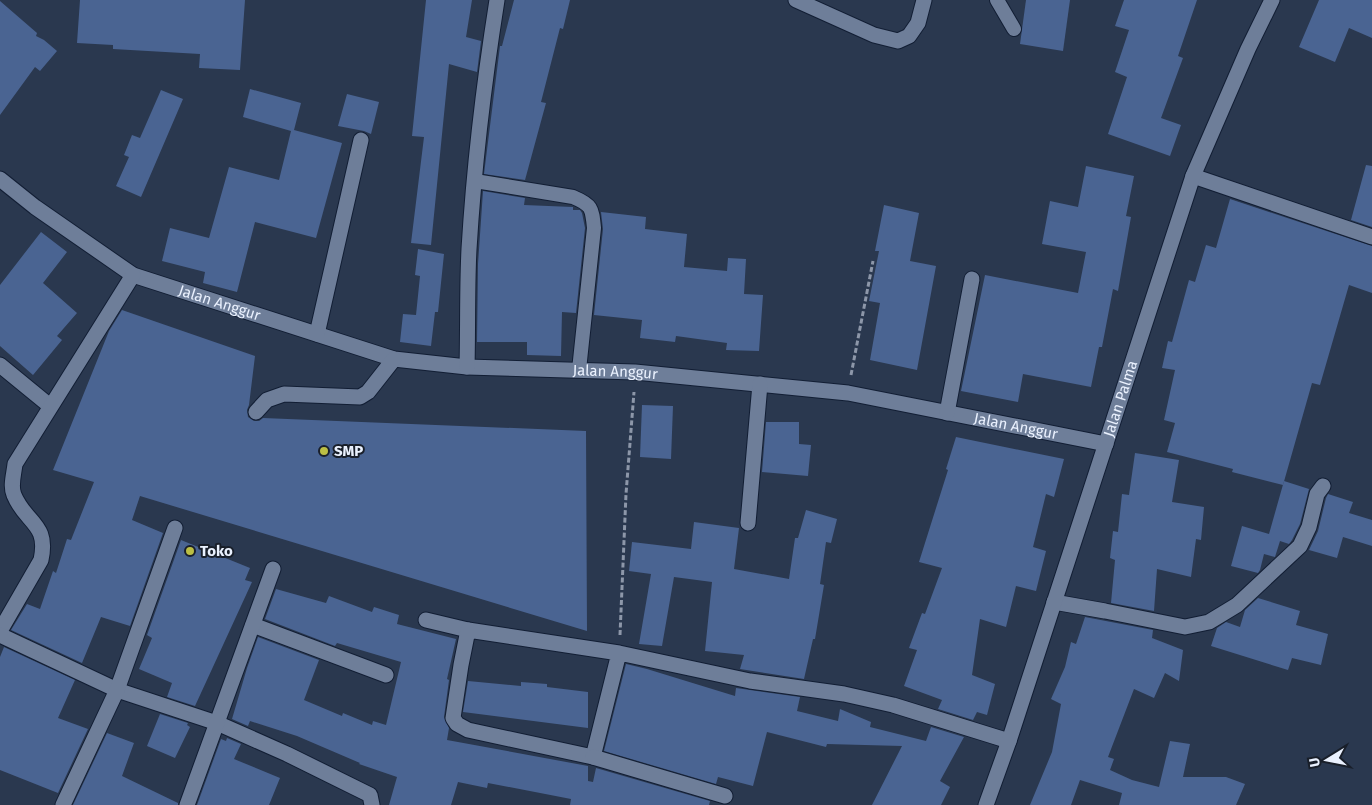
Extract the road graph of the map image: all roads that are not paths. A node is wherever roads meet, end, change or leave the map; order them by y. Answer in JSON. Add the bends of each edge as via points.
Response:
{"nodes":[{"id":1,"x":497,"y":0,"type":"edge"},
{"id":2,"x":796,"y":0,"type":"edge"},
{"id":3,"x":924,"y":0,"type":"edge"},
{"id":4,"x":997,"y":0,"type":"edge"},
{"id":5,"x":1272,"y":0,"type":"edge"},
{"id":6,"x":1014,"y":29,"type":"dead end"},
{"id":7,"x":360,"y":140,"type":"dead end"},
{"id":8,"x":1193,"y":176,"type":"junction"},
{"id":9,"x":0,"y":179,"type":"edge"},
{"id":10,"x":475,"y":181,"type":"junction"},
{"id":11,"x":1372,"y":237,"type":"edge"},
{"id":12,"x":132,"y":275,"type":"junction"},
{"id":13,"x":972,"y":279,"type":"dead end"},
{"id":14,"x":317,"y":334,"type":"junction"},
{"id":15,"x":394,"y":359,"type":"junction"},
{"id":16,"x":0,"y":365,"type":"edge"},
{"id":17,"x":467,"y":367,"type":"junction"},
{"id":18,"x":579,"y":370,"type":"junction"},
{"id":19,"x":760,"y":384,"type":"junction"},
{"id":20,"x":50,"y":406,"type":"junction"},
{"id":21,"x":256,"y":412,"type":"dead end"},
{"id":22,"x":947,"y":413,"type":"junction"},
{"id":23,"x":1106,"y":444,"type":"junction"},
{"id":24,"x":1323,"y":486,"type":"dead end"},
{"id":25,"x":748,"y":523,"type":"dead end"},
{"id":26,"x":175,"y":528,"type":"dead end"},
{"id":27,"x":273,"y":569,"type":"dead end"},
{"id":28,"x":1054,"y":602,"type":"junction"},
{"id":29,"x":426,"y":620,"type":"dead end"},
{"id":30,"x":253,"y":626,"type":"junction"},
{"id":31,"x":468,"y":630,"type":"junction"},
{"id":32,"x":0,"y":631,"type":"edge"},
{"id":33,"x":0,"y":635,"type":"edge"},
{"id":34,"x":619,"y":653,"type":"junction"},
{"id":35,"x":386,"y":675,"type":"dead end"},
{"id":36,"x":117,"y":690,"type":"junction"},
{"id":37,"x":217,"y":723,"type":"junction"},
{"id":38,"x":1009,"y":741,"type":"junction"},
{"id":39,"x":594,"y":757,"type":"junction"},
{"id":40,"x":725,"y":796,"type":"dead end"},
{"id":41,"x":63,"y":805,"type":"edge"},
{"id":42,"x":187,"y":805,"type":"edge"},
{"id":43,"x":372,"y":805,"type":"edge"},
{"id":44,"x":986,"y":805,"type":"edge"}],
"edges":[{"from":1,"to":10,"type":"street"},
{"from":2,"to":3,"type":"street","via":[[874,35],[898,41],[909,36],[918,23]]},
{"from":4,"to":6,"type":"lane"},
{"from":5,"to":8,"type":"street","name":"Jalan Palma"},
{"from":7,"to":14,"type":"street"},
{"from":8,"to":11,"type":"street"},
{"from":8,"to":23,"type":"street","name":"Jalan Palma"},
{"from":9,"to":12,"type":"street","name":"Jalan Anggur","via":[[35,208]]},
{"from":10,"to":17,"type":"street","via":[[469,251]]},
{"from":10,"to":18,"type":"lane","via":[[573,197],[586,202],[592,210],[594,228]]},
{"from":12,"to":14,"type":"street","name":"Jalan Anggur"},
{"from":12,"to":20,"type":"street"},
{"from":13,"to":22,"type":"street"},
{"from":14,"to":15,"type":"street","name":"Jalan Anggur"},
{"from":15,"to":17,"type":"street","name":"Jalan Anggur"},
{"from":15,"to":21,"type":"street","via":[[368,392],[360,397],[284,394],[267,400]]},
{"from":16,"to":20,"type":"street"},
{"from":17,"to":18,"type":"street","name":"Jalan Anggur"},
{"from":18,"to":19,"type":"street","name":"Jalan Anggur"},
{"from":19,"to":22,"type":"street","name":"Jalan Anggur","via":[[848,393]]},
{"from":19,"to":25,"type":"street"},
{"from":20,"to":32,"type":"street","via":[[15,464],[12,481],[14,494],[43,538],[44,547],[41,560]]},
{"from":22,"to":23,"type":"street","name":"Jalan Anggur"},
{"from":23,"to":28,"type":"street","name":"Jalan Palma"},
{"from":24,"to":28,"type":"street","via":[[1317,494],[1309,527],[1300,546],[1237,604],[1209,622],[1185,627]]},
{"from":26,"to":36,"type":"street"},
{"from":27,"to":30,"type":"street"},
{"from":28,"to":38,"type":"street","name":"Jalan Palma"},
{"from":29,"to":31,"type":"street"},
{"from":30,"to":35,"type":"street"},
{"from":30,"to":37,"type":"street"},
{"from":31,"to":34,"type":"street"},
{"from":31,"to":39,"type":"street","via":[[453,710],[456,724],[468,730]]},
{"from":33,"to":36,"type":"street"},
{"from":34,"to":38,"type":"street","via":[[750,681],[844,694],[894,705]]},
{"from":34,"to":39,"type":"street"},
{"from":36,"to":37,"type":"street"},
{"from":36,"to":41,"type":"street"},
{"from":37,"to":42,"type":"street"},
{"from":37,"to":43,"type":"street","via":[[370,795]]},
{"from":38,"to":44,"type":"street","name":"Jalan Palma"},
{"from":39,"to":40,"type":"street"}]}
